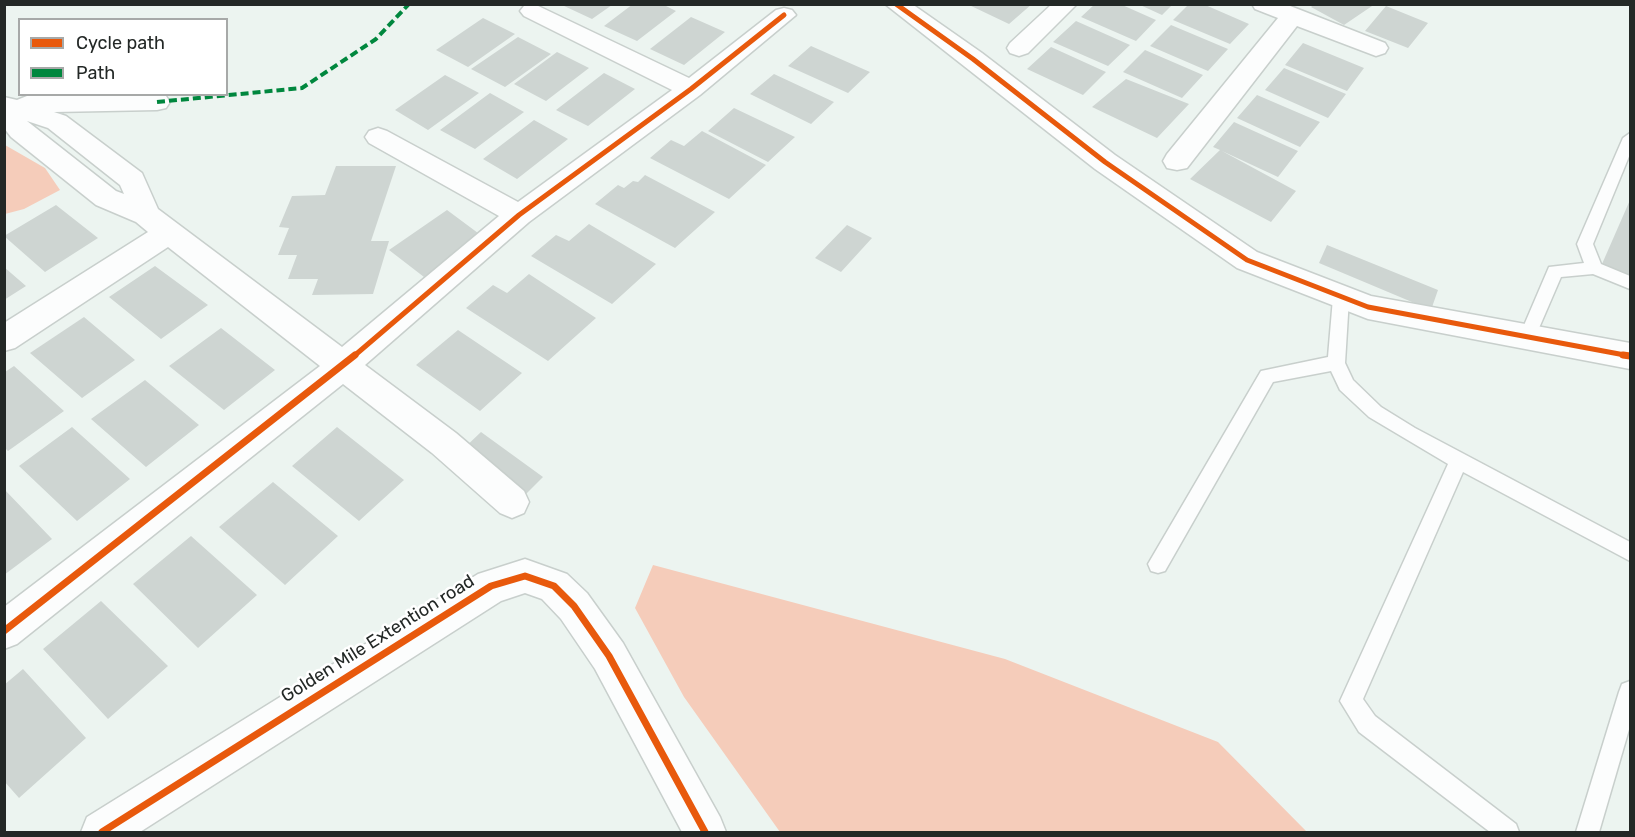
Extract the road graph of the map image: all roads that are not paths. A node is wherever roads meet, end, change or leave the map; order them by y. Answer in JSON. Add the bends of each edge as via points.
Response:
{"nodes":[{"id":1,"x":896,"y":4,"type":"edge"},
{"id":2,"x":1066,"y":4,"type":"edge"},
{"id":3,"x":1263,"y":4,"type":"edge"},
{"id":4,"x":532,"y":11,"type":"dead end"},
{"id":5,"x":784,"y":15,"type":"dead end"},
{"id":6,"x":1292,"y":16,"type":"junction"},
{"id":7,"x":1019,"y":48,"type":"dead end"},
{"id":8,"x":1376,"y":48,"type":"dead end"},
{"id":9,"x":691,"y":89,"type":"junction"},
{"id":10,"x":157,"y":102,"type":"dead end"},
{"id":11,"x":4,"y":105,"type":"edge"},
{"id":12,"x":378,"y":136,"type":"dead end"},
{"id":13,"x":1630,"y":138,"type":"edge"},
{"id":14,"x":1177,"y":161,"type":"dead end"},
{"id":15,"x":519,"y":215,"type":"junction"},
{"id":16,"x":157,"y":224,"type":"junction"},
{"id":17,"x":1594,"y":268,"type":"junction"},
{"id":18,"x":1630,"y":283,"type":"edge"},
{"id":19,"x":1341,"y":298,"type":"junction"},
{"id":20,"x":1527,"y":337,"type":"junction"},
{"id":21,"x":4,"y":339,"type":"edge"},
{"id":22,"x":1630,"y":356,"type":"edge"},
{"id":23,"x":1336,"y":363,"type":"junction"},
{"id":24,"x":341,"y":367,"type":"junction"},
{"id":25,"x":1459,"y":461,"type":"junction"},
{"id":26,"x":512,"y":502,"type":"dead end"},
{"id":27,"x":1630,"y":552,"type":"edge"},
{"id":28,"x":1158,"y":564,"type":"dead end"},
{"id":29,"x":4,"y":631,"type":"edge"},
{"id":30,"x":1630,"y":692,"type":"edge"},
{"id":31,"x":102,"y":832,"type":"edge"},
{"id":32,"x":705,"y":832,"type":"edge"},
{"id":33,"x":1508,"y":832,"type":"edge"},
{"id":34,"x":1587,"y":832,"type":"edge"}],
"edges":[{"from":1,"to":19,"type":"street","via":[[1203,231],[1247,260]]},
{"from":2,"to":7,"type":"street"},
{"from":3,"to":6,"type":"street"},
{"from":4,"to":9,"type":"street"},
{"from":5,"to":9,"type":"street"},
{"from":6,"to":8,"type":"street"},
{"from":6,"to":14,"type":"street"},
{"from":9,"to":15,"type":"street"},
{"from":10,"to":11,"type":"street"},
{"from":11,"to":16,"type":"street","via":[[57,122],[132,180]]},
{"from":12,"to":15,"type":"street"},
{"from":13,"to":17,"type":"lane","via":[[1586,244]]},
{"from":15,"to":24,"type":"street"},
{"from":16,"to":21,"type":"street"},
{"from":16,"to":24,"type":"street"},
{"from":17,"to":18,"type":"lane"},
{"from":17,"to":20,"type":"lane","via":[[1555,271]]},
{"from":19,"to":20,"type":"street","via":[[1368,307]]},
{"from":19,"to":23,"type":"lane"},
{"from":20,"to":22,"type":"street"},
{"from":23,"to":25,"type":"lane","via":[[1346,385],[1375,412]]},
{"from":23,"to":28,"type":"lane","via":[[1267,376]]},
{"from":24,"to":26,"type":"street","via":[[444,443]]},
{"from":24,"to":29,"type":"street"},
{"from":25,"to":27,"type":"lane"},
{"from":25,"to":33,"type":"lane","via":[[1351,701],[1368,724]]},
{"from":30,"to":34,"type":"lane"},
{"from":31,"to":32,"type":"street","name":"Golden Mile Extention road","via":[[448,612],[491,586],[525,576],[554,586],[574,606],[609,656]]}]}
